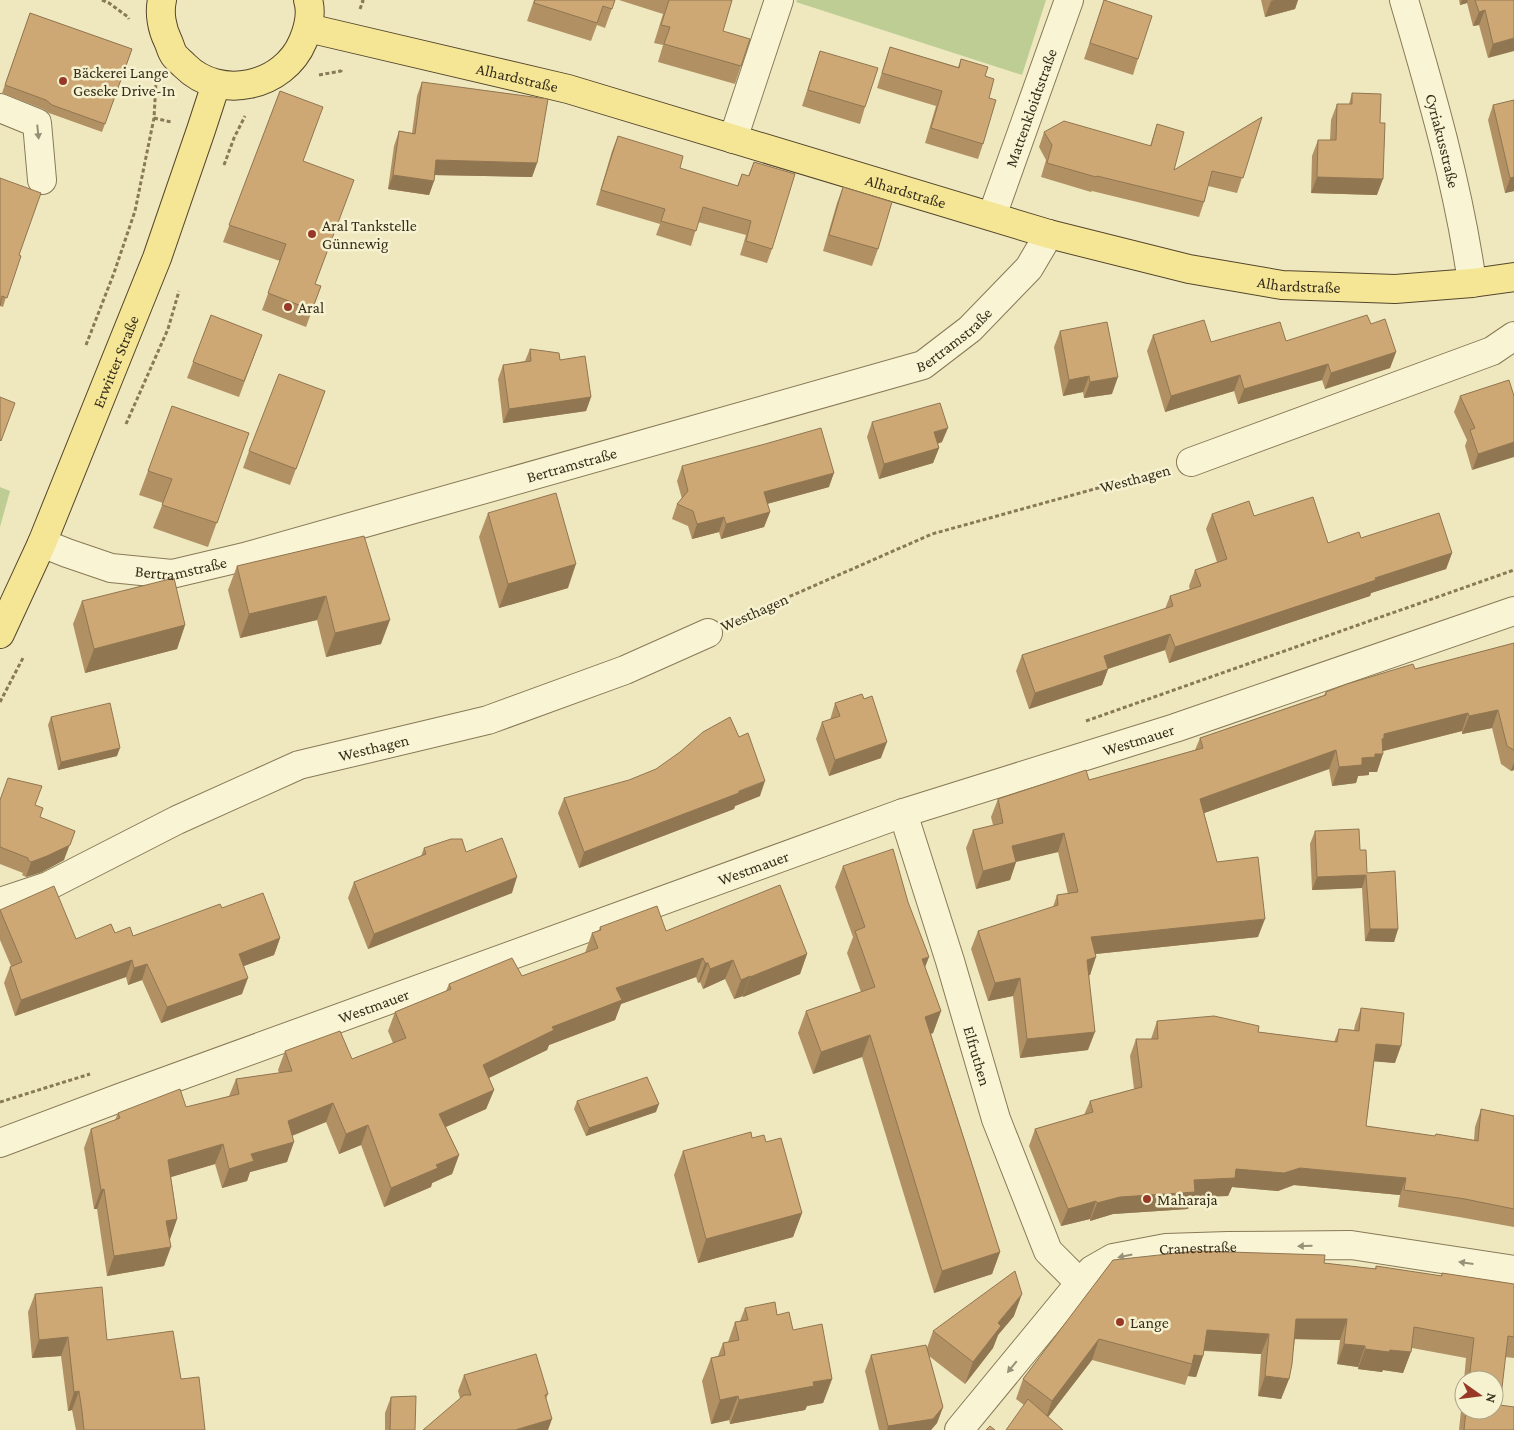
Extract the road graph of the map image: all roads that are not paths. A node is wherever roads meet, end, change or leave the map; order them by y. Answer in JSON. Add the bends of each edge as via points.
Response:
{"nodes":[{"id":1,"x":162,"y":0,"type":"edge"},
{"id":2,"x":308,"y":0,"type":"edge"},
{"id":3,"x":779,"y":0,"type":"edge"},
{"id":4,"x":1069,"y":0,"type":"edge"},
{"id":5,"x":1404,"y":0,"type":"edge"},
{"id":6,"x":308,"y":28,"type":"junction"},
{"id":7,"x":216,"y":84,"type":"junction"},
{"id":8,"x":0,"y":108,"type":"edge"},
{"id":9,"x":733,"y":139,"type":"junction"},
{"id":10,"x":42,"y":180,"type":"dead end"},
{"id":11,"x":992,"y":216,"type":"junction"},
{"id":12,"x":1049,"y":234,"type":"junction"},
{"id":13,"x":1514,"y":277,"type":"edge"},
{"id":14,"x":1472,"y":283,"type":"junction"},
{"id":15,"x":1514,"y":336,"type":"edge"},
{"id":16,"x":1191,"y":462,"type":"road end"},
{"id":17,"x":42,"y":543,"type":"junction"},
{"id":18,"x":1514,"y":611,"type":"edge"},
{"id":19,"x":708,"y":633,"type":"road end"},
{"id":20,"x":0,"y":634,"type":"edge"},
{"id":21,"x":902,"y":813,"type":"junction"},
{"id":22,"x":0,"y":902,"type":"edge"},
{"id":23,"x":0,"y":1143,"type":"edge"},
{"id":24,"x":1514,"y":1270,"type":"edge"},
{"id":25,"x":1080,"y":1283,"type":"junction"},
{"id":26,"x":958,"y":1430,"type":"edge"}],
"edges":[{"from":1,"to":7,"type":"main road","via":[[164,33],[174,56],[192,73]]},
{"from":2,"to":6,"type":"main road"},
{"from":3,"to":9,"type":"street"},
{"from":4,"to":11,"type":"street","name":"Mattenkloidtstraße"},
{"from":5,"to":14,"type":"street","name":"Cyriakusstraße","via":[[1434,105],[1466,240]]},
{"from":6,"to":7,"type":"main road","via":[[299,51],[283,69],[263,81],[240,87]]},
{"from":6,"to":9,"type":"main road","name":"Alhardstraße","via":[[568,89]]},
{"from":7,"to":17,"type":"main road","name":"Erwitter Straße","via":[[157,258]]},
{"from":8,"to":10,"type":"street","one_way":true,"via":[[37,124]]},
{"from":9,"to":11,"type":"main road","name":"Alhardstraße"},
{"from":11,"to":12,"type":"main road","name":"Alhardstraße"},
{"from":12,"to":14,"type":"main road","name":"Alhardstraße","via":[[1189,269],[1282,285],[1395,289]]},
{"from":12,"to":17,"type":"street","name":"Bertramstraße","via":[[1029,268],[970,329],[923,365],[258,554],[172,574],[111,568]]},
{"from":13,"to":14,"type":"main road","name":"Alhardstraße"},
{"from":15,"to":16,"type":"street","name":"Westhagen","via":[[1492,351]]},
{"from":17,"to":20,"type":"main road","name":"Erwitter Straße"},
{"from":18,"to":21,"type":"street","name":"Westmauer","via":[[1175,728]]},
{"from":19,"to":22,"type":"street","name":"Westhagen","via":[[625,670],[488,720],[299,765],[177,820],[48,886]]},
{"from":21,"to":23,"type":"street","name":"Westmauer"},
{"from":21,"to":25,"type":"street","name":"Elfruthen","via":[[996,1119],[1048,1250]]},
{"from":24,"to":25,"type":"street","name":"Cranestraße","one_way":true,"via":[[1351,1246],[1228,1246],[1166,1248],[1113,1258],[1092,1270]]},
{"from":25,"to":26,"type":"street","name":"Cranestraße","one_way":true}]}
